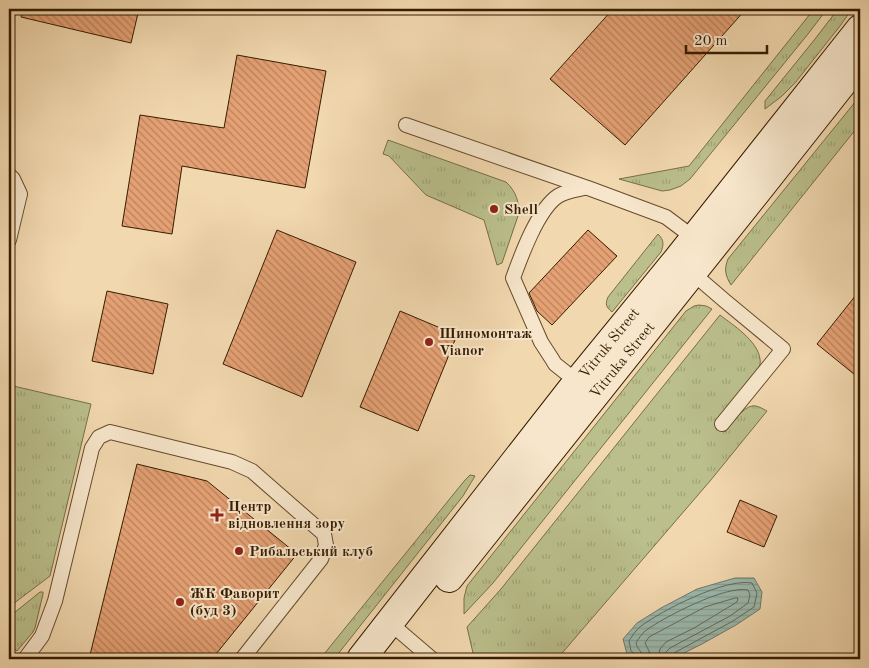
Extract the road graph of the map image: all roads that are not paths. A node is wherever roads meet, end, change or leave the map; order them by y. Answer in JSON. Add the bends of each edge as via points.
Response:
{"nodes":[{"id":1,"x":860,"y":29,"type":"edge"},
{"id":2,"x":860,"y":62,"type":"edge"},
{"id":3,"x":406,"y":126,"type":"dead end"},
{"id":4,"x":9,"y":175,"type":"edge"},
{"id":5,"x":588,"y":188,"type":"junction"},
{"id":6,"x":9,"y":240,"type":"edge"},
{"id":7,"x":702,"y":244,"type":"junction"},
{"id":8,"x":685,"y":267,"type":"junction"},
{"id":9,"x":586,"y":388,"type":"junction"},
{"id":10,"x":722,"y":424,"type":"dead end"},
{"id":11,"x":397,"y":629,"type":"junction"},
{"id":12,"x":25,"y":659,"type":"edge"},
{"id":13,"x":242,"y":659,"type":"edge"},
{"id":14,"x":362,"y":659,"type":"edge"},
{"id":15,"x":385,"y":659,"type":"edge"},
{"id":16,"x":432,"y":659,"type":"edge"}],
"edges":[{"from":1,"to":7,"type":"main road"},
{"from":2,"to":7,"type":"main road","name":"Vitruka Street"},
{"from":3,"to":5,"type":"lane"},
{"from":4,"to":6,"type":"lane","via":[[20,194]]},
{"from":5,"to":7,"type":"lane","via":[[666,218]]},
{"from":5,"to":9,"type":"lane","via":[[570,190],[557,196],[543,211],[513,278],[555,364]]},
{"from":7,"to":8,"type":"main road","name":"Vitruka Street"},
{"from":8,"to":9,"type":"main road","name":"Vitruka Street"},
{"from":8,"to":10,"type":"lane","via":[[783,348]]},
{"from":9,"to":11,"type":"main road","name":"Vitruka Street"},
{"from":11,"to":14,"type":"main road"},
{"from":11,"to":15,"type":"main road","name":"Vitruka Street"},
{"from":11,"to":16,"type":"lane"},
{"from":12,"to":13,"type":"lane","via":[[42,636],[55,601],[92,448],[99,437],[110,432],[232,462],[252,472],[324,534],[326,546],[321,559]]}]}
